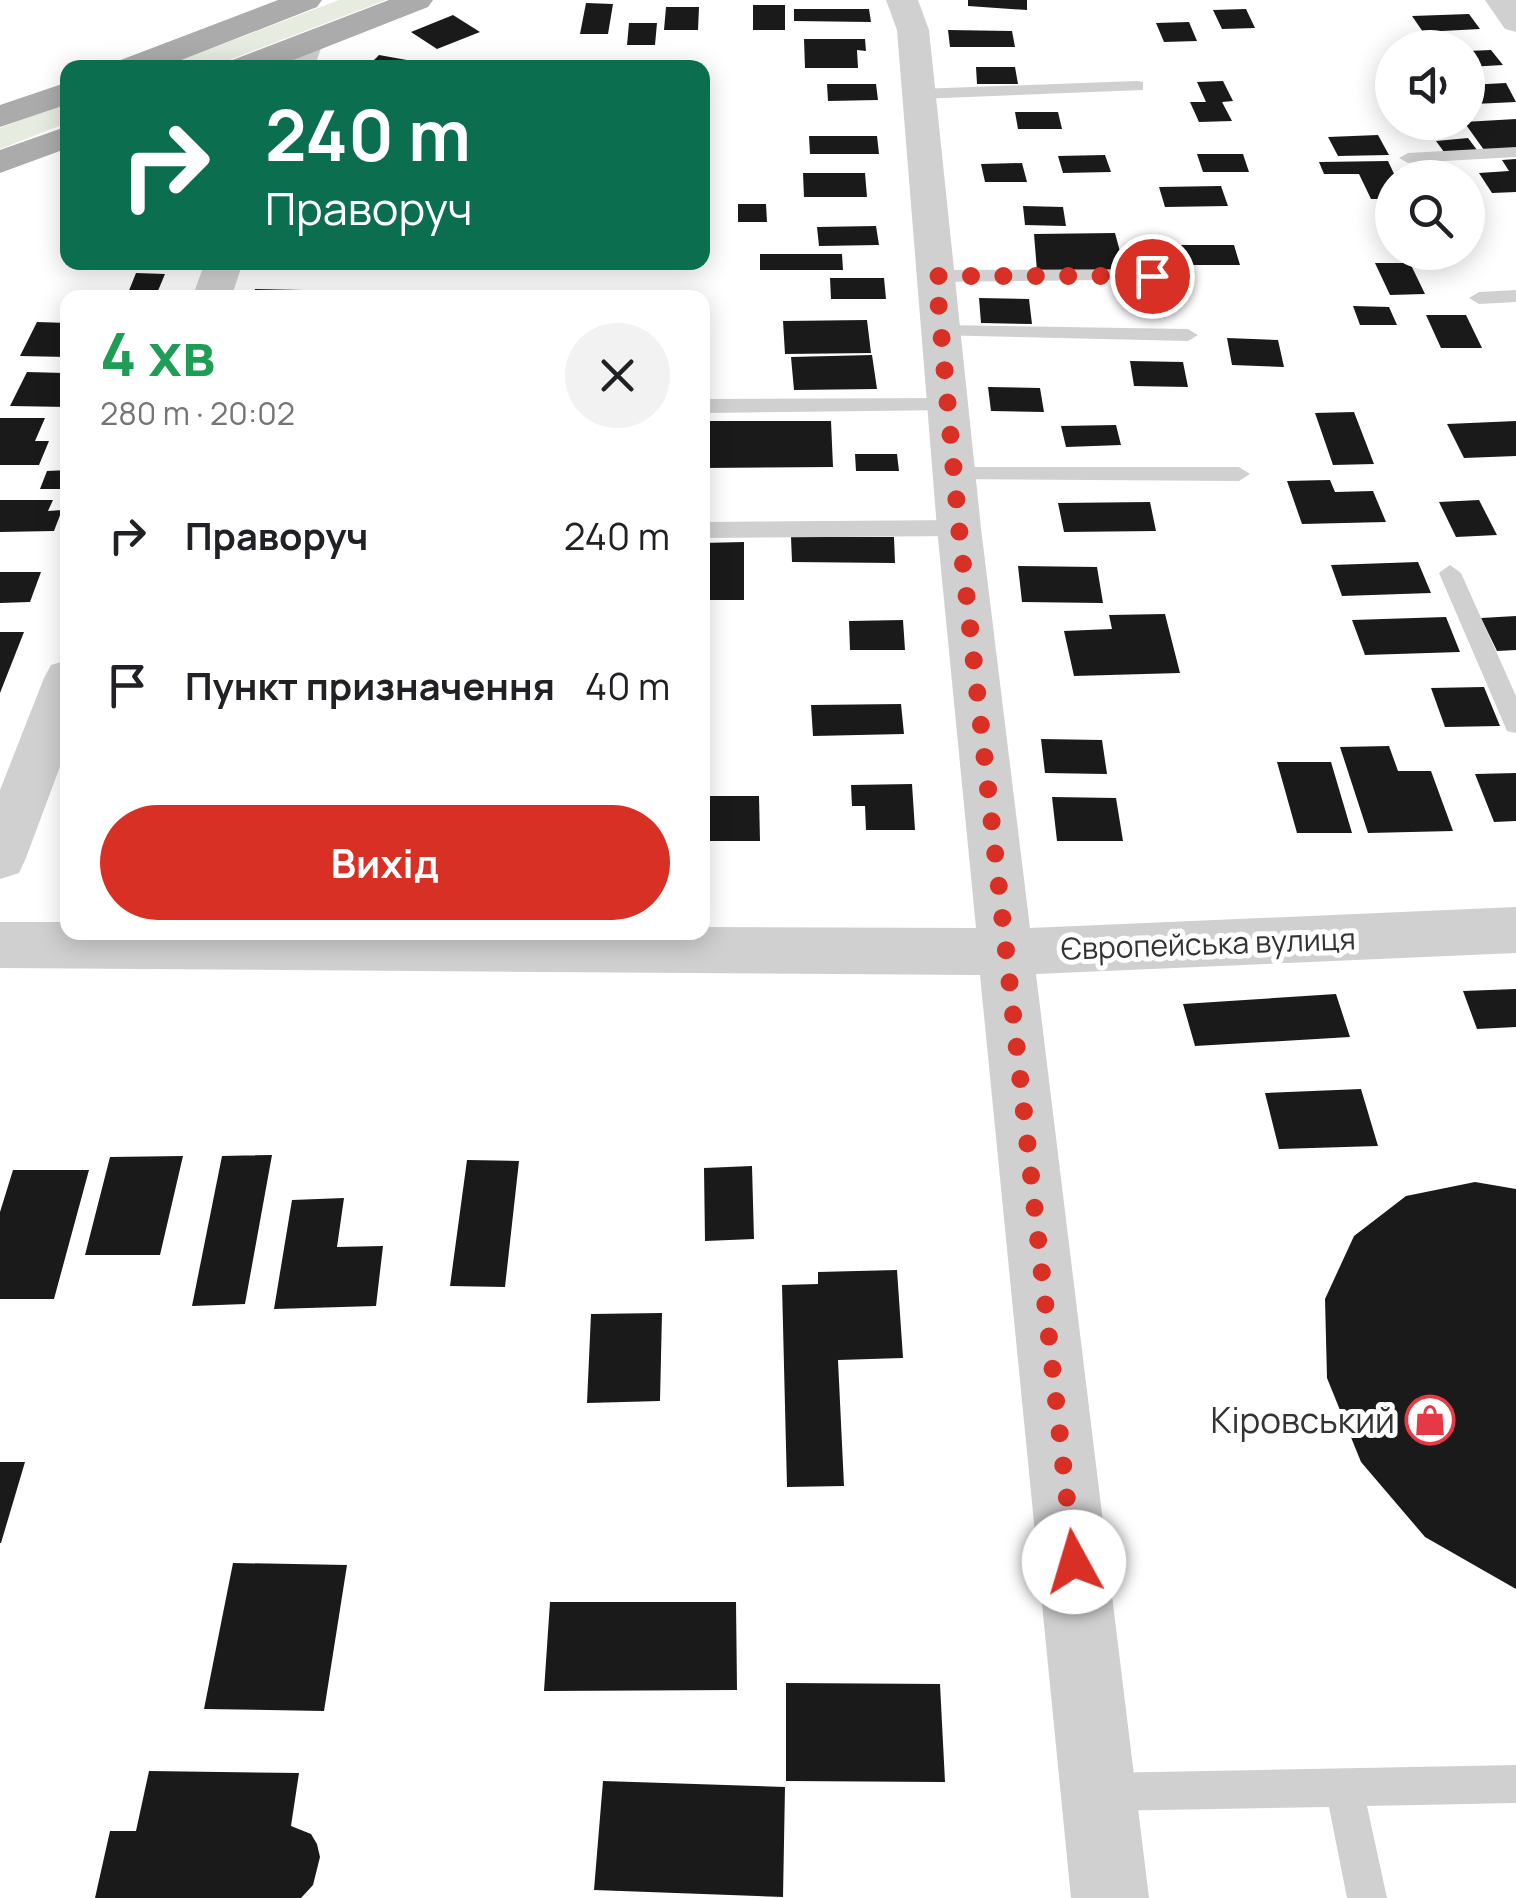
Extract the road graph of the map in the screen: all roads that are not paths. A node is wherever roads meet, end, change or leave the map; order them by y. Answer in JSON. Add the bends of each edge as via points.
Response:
{"nodes":[{"id":1,"x":417,"y":0,"type":"edge"},
{"id":2,"x":902,"y":0,"type":"edge"},
{"id":3,"x":1501,"y":0,"type":"edge"},
{"id":4,"x":296,"y":2,"type":"edge"},
{"id":5,"x":1516,"y":22,"type":"edge"},
{"id":6,"x":302,"y":55,"type":"edge"},
{"id":7,"x":150,"y":60,"type":"edge"},
{"id":8,"x":1137,"y":86,"type":"dead end"},
{"id":9,"x":918,"y":94,"type":"junction"},
{"id":10,"x":60,"y":95,"type":"edge"},
{"id":11,"x":0,"y":117,"type":"edge"},
{"id":12,"x":60,"y":139,"type":"edge"},
{"id":13,"x":1516,"y":152,"type":"edge"},
{"id":14,"x":1408,"y":158,"type":"dead end"},
{"id":15,"x":0,"y":162,"type":"edge"},
{"id":16,"x":936,"y":276,"type":"junction"},
{"id":17,"x":1188,"y":276,"type":"dead end"},
{"id":18,"x":1516,"y":296,"type":"edge"},
{"id":19,"x":1479,"y":298,"type":"dead end"},
{"id":20,"x":940,"y":331,"type":"junction"},
{"id":21,"x":1188,"y":335,"type":"dead end"},
{"id":22,"x":948,"y":405,"type":"junction"},
{"id":23,"x":710,"y":406,"type":"edge"},
{"id":24,"x":954,"y":474,"type":"junction"},
{"id":25,"x":1239,"y":474,"type":"dead end"},
{"id":26,"x":959,"y":528,"type":"junction"},
{"id":27,"x":710,"y":530,"type":"edge"},
{"id":28,"x":1450,"y":573,"type":"dead end"},
{"id":29,"x":1506,"y":680,"type":"edge"},
{"id":30,"x":60,"y":699,"type":"edge"},
{"id":31,"x":1516,"y":724,"type":"edge"},
{"id":32,"x":0,"y":858,"type":"edge"},
{"id":33,"x":1516,"y":930,"type":"edge"},
{"id":34,"x":0,"y":945,"type":"edge"},
{"id":35,"x":1008,"y":952,"type":"junction"},
{"id":36,"x":1516,"y":1784,"type":"edge"},
{"id":37,"x":1344,"y":1788,"type":"junction"},
{"id":38,"x":1099,"y":1792,"type":"junction"},
{"id":39,"x":1110,"y":1898,"type":"edge"},
{"id":40,"x":1366,"y":1898,"type":"edge"}],
"edges":[{"from":1,"to":6,"type":"main road"},
{"from":2,"to":9,"type":"street"},
{"from":3,"to":5,"type":"street"},
{"from":4,"to":7,"type":"main road"},
{"from":8,"to":9,"type":"lane"},
{"from":9,"to":16,"type":"street"},
{"from":10,"to":11,"type":"main road"},
{"from":12,"to":15,"type":"main road"},
{"from":13,"to":14,"type":"lane"},
{"from":16,"to":17,"type":"lane"},
{"from":16,"to":20,"type":"street"},
{"from":18,"to":19,"type":"lane"},
{"from":20,"to":21,"type":"lane"},
{"from":20,"to":22,"type":"street"},
{"from":22,"to":23,"type":"lane"},
{"from":22,"to":24,"type":"street"},
{"from":24,"to":25,"type":"lane"},
{"from":24,"to":26,"type":"street"},
{"from":26,"to":27,"type":"lane"},
{"from":26,"to":35,"type":"street"},
{"from":28,"to":29,"type":"lane"},
{"from":29,"to":31,"type":"lane"},
{"from":30,"to":32,"type":"street"},
{"from":33,"to":35,"type":"street","name":"Європейська вулиця"},
{"from":34,"to":35,"type":"street","name":"Європейська вулиця"},
{"from":35,"to":38,"type":"street"},
{"from":36,"to":37,"type":"lane"},
{"from":37,"to":38,"type":"lane"},
{"from":37,"to":40,"type":"lane"},
{"from":38,"to":39,"type":"street"}]}
